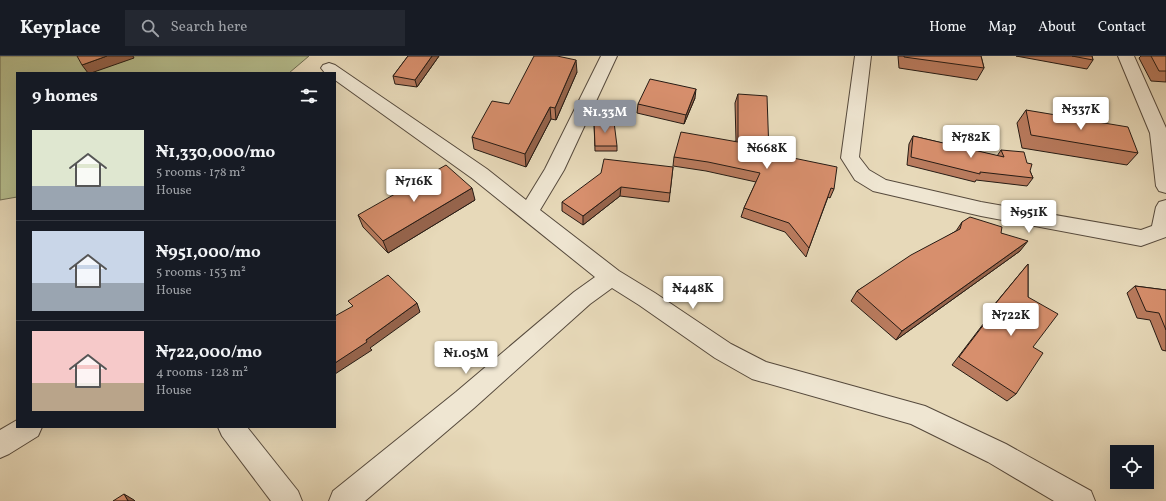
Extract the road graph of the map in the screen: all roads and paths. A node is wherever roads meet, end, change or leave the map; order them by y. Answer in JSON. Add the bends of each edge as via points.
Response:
{"nodes":[{"id":1,"x":609,"y":56,"type":"edge"},
{"id":2,"x":863,"y":56,"type":"edge"},
{"id":3,"x":1126,"y":56,"type":"edge"},
{"id":4,"x":329,"y":68,"type":"dead end"},
{"id":5,"x":335,"y":72,"type":"edge"},
{"id":6,"x":336,"y":73,"type":"edge"},
{"id":7,"x":1163,"y":134,"type":"edge"},
{"id":8,"x":1166,"y":186,"type":"edge"},
{"id":9,"x":1166,"y":207,"type":"edge"},
{"id":10,"x":528,"y":212,"type":"junction"},
{"id":11,"x":611,"y":277,"type":"junction"},
{"id":12,"x":27,"y":428,"type":"edge"},
{"id":13,"x":232,"y":428,"type":"edge"},
{"id":14,"x":0,"y":445,"type":"edge"},
{"id":15,"x":288,"y":501,"type":"edge"},
{"id":16,"x":343,"y":501,"type":"edge"},
{"id":17,"x":1081,"y":501,"type":"edge"}],
"edges":[{"from":1,"to":10,"type":"street","via":[[554,170]]},
{"from":2,"to":9,"type":"street","via":[[850,158],[862,175],[880,186],[981,209],[1141,238],[1162,231]]},
{"from":3,"to":7,"type":"street"},
{"from":4,"to":5,"type":"street"},
{"from":6,"to":10,"type":"street","via":[[480,174]]},
{"from":7,"to":8,"type":"street"},
{"from":10,"to":11,"type":"street"},
{"from":11,"to":16,"type":"street","via":[[582,298]]},
{"from":11,"to":17,"type":"street","via":[[723,351],[761,371],[916,414],[997,453]]},
{"from":12,"to":14,"type":"street"},
{"from":13,"to":15,"type":"street"}]}
